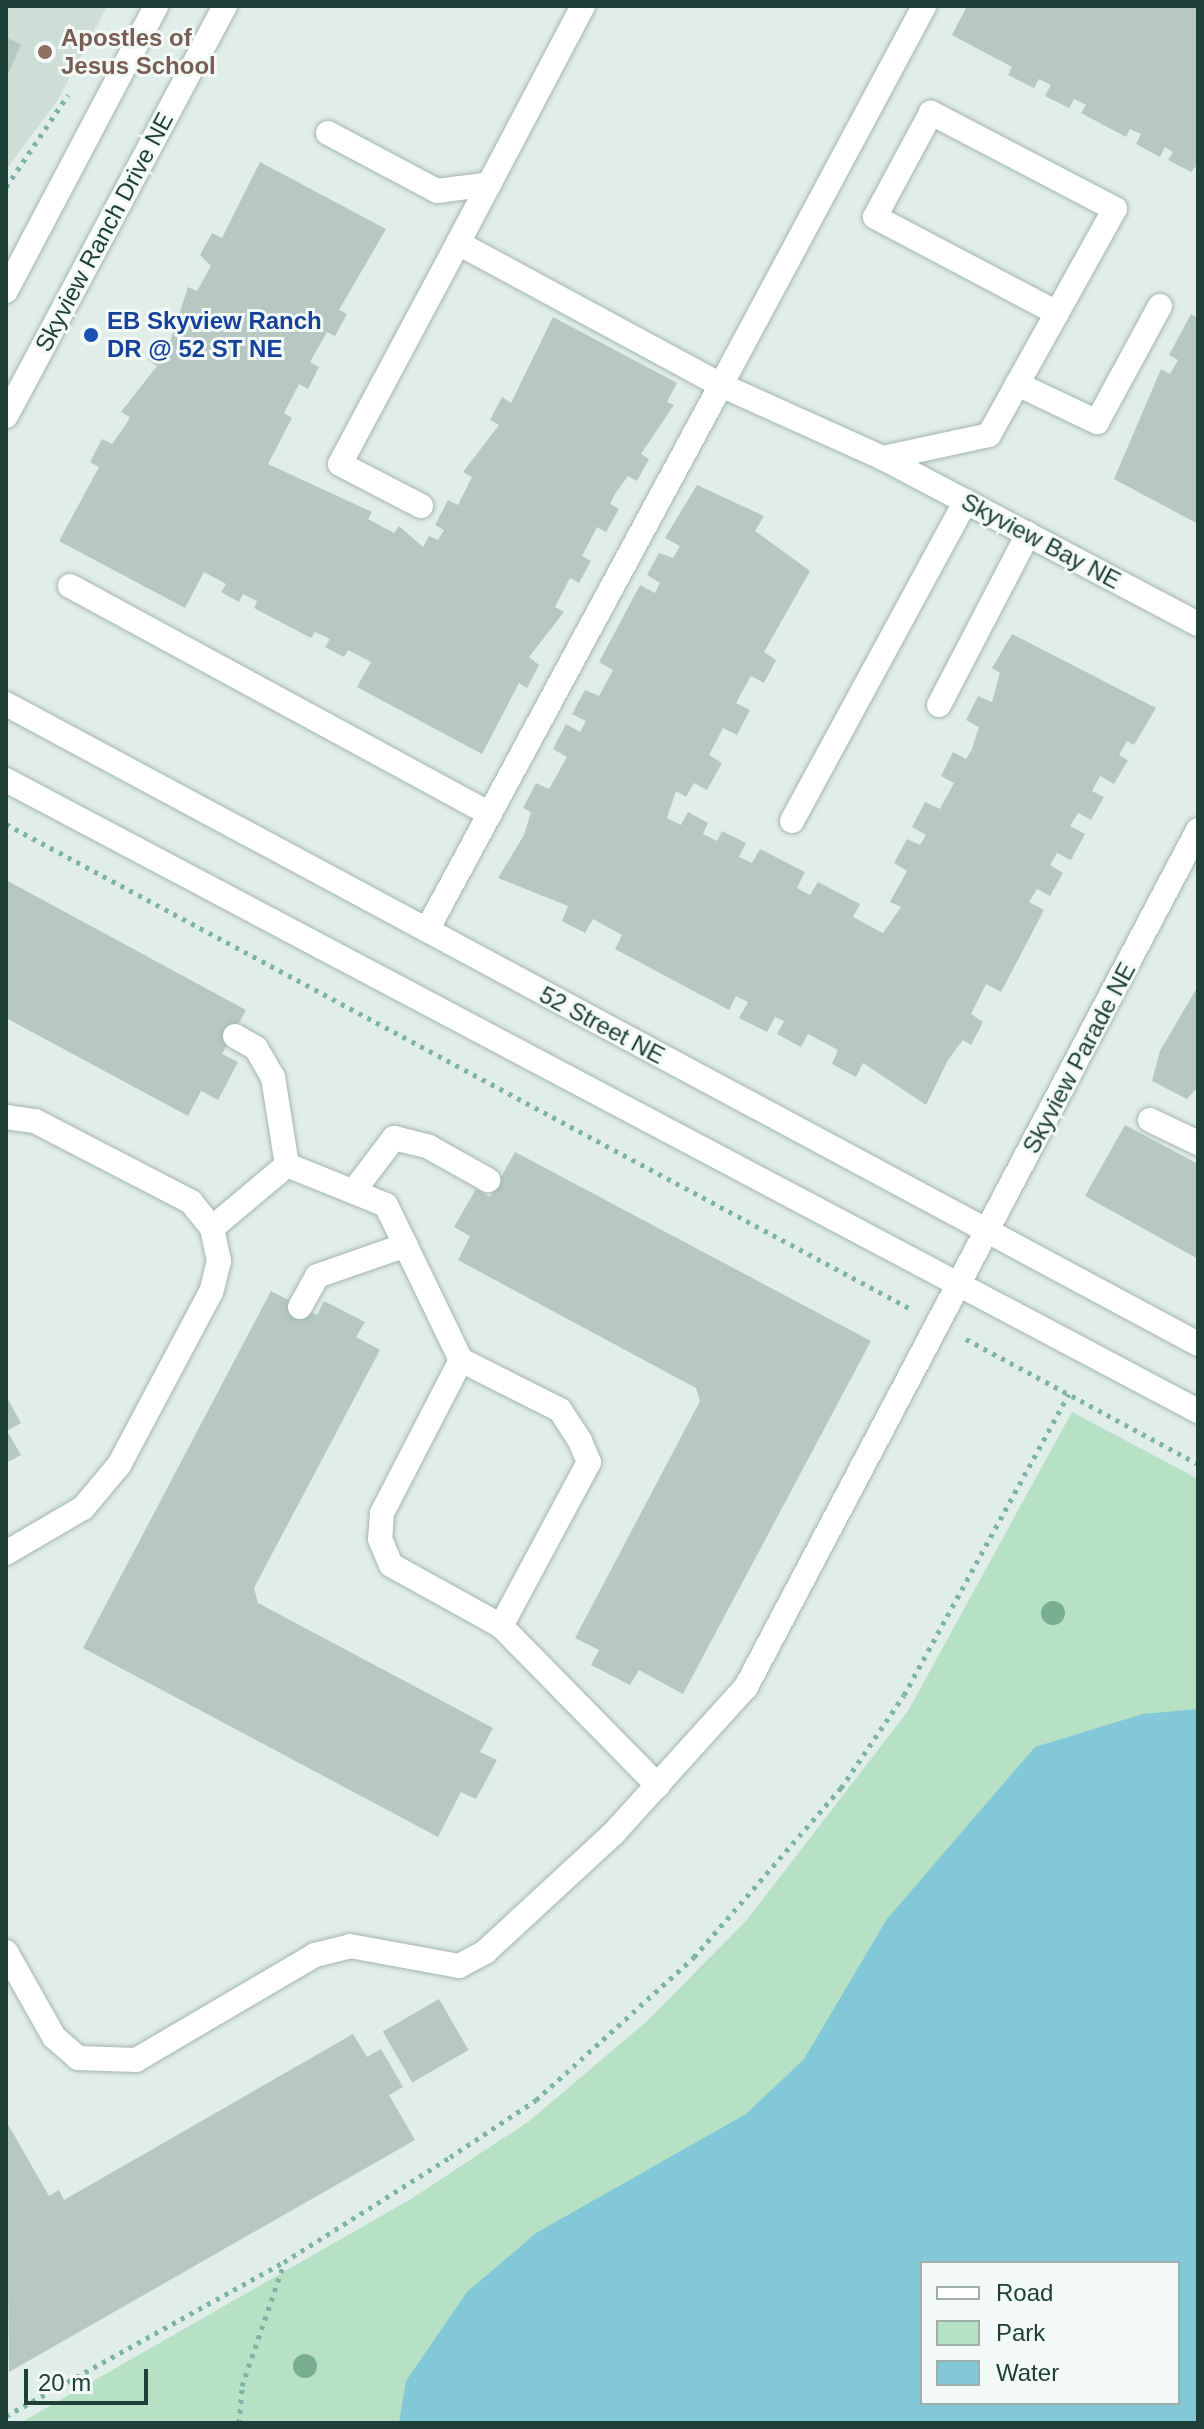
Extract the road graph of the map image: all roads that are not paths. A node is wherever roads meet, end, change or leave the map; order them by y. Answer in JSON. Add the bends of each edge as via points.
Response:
{"nodes":[{"id":1,"x":156,"y":6,"type":"edge"},
{"id":2,"x":225,"y":6,"type":"edge"},
{"id":3,"x":583,"y":6,"type":"edge"},
{"id":4,"x":924,"y":6,"type":"edge"},
{"id":5,"x":328,"y":133,"type":"dead end"},
{"id":6,"x":490,"y":184,"type":"junction"},
{"id":7,"x":458,"y":243,"type":"junction"},
{"id":8,"x":6,"y":291,"type":"edge"},
{"id":9,"x":1160,"y":306,"type":"dead end"},
{"id":10,"x":1057,"y":313,"type":"junction"},
{"id":11,"x":1017,"y":384,"type":"junction"},
{"id":12,"x":721,"y":385,"type":"junction"},
{"id":13,"x":6,"y":416,"type":"edge"},
{"id":14,"x":883,"y":458,"type":"junction"},
{"id":15,"x":966,"y":501,"type":"junction"},
{"id":16,"x":421,"y":506,"type":"dead end"},
{"id":17,"x":1028,"y":534,"type":"junction"},
{"id":18,"x":70,"y":586,"type":"dead end"},
{"id":19,"x":1198,"y":624,"type":"edge"},
{"id":20,"x":6,"y":704,"type":"edge"},
{"id":21,"x":939,"y":705,"type":"dead end"},
{"id":22,"x":6,"y":780,"type":"edge"},
{"id":23,"x":490,"y":814,"type":"junction"},
{"id":24,"x":792,"y":821,"type":"dead end"},
{"id":25,"x":1198,"y":830,"type":"edge"},
{"id":26,"x":427,"y":930,"type":"junction"},
{"id":27,"x":235,"y":1036,"type":"dead end"},
{"id":28,"x":6,"y":1117,"type":"edge"},
{"id":29,"x":1150,"y":1120,"type":"dead end"},
{"id":30,"x":1198,"y":1143,"type":"edge"},
{"id":31,"x":287,"y":1165,"type":"junction"},
{"id":32,"x":488,"y":1180,"type":"dead end"},
{"id":33,"x":356,"y":1188,"type":"junction"},
{"id":34,"x":212,"y":1228,"type":"junction"},
{"id":35,"x":987,"y":1232,"type":"junction"},
{"id":36,"x":406,"y":1245,"type":"junction"},
{"id":37,"x":960,"y":1285,"type":"junction"},
{"id":38,"x":300,"y":1307,"type":"dead end"},
{"id":39,"x":1198,"y":1344,"type":"edge"},
{"id":40,"x":461,"y":1360,"type":"junction"},
{"id":41,"x":1198,"y":1411,"type":"edge"},
{"id":42,"x":6,"y":1553,"type":"edge"},
{"id":43,"x":501,"y":1626,"type":"junction"},
{"id":44,"x":658,"y":1786,"type":"junction"},
{"id":45,"x":6,"y":1952,"type":"edge"}],
"edges":[{"from":1,"to":8,"type":"street"},
{"from":2,"to":13,"type":"street","name":"Skyview Ranch Drive NE"},
{"from":3,"to":6,"type":"street"},
{"from":4,"to":12,"type":"street"},
{"from":5,"to":6,"type":"street","via":[[437,191]]},
{"from":6,"to":7,"type":"street"},
{"from":7,"to":12,"type":"street","name":"Skyview Bay NE"},
{"from":7,"to":16,"type":"street","via":[[340,464]]},
{"from":9,"to":11,"type":"street","via":[[1097,422]]},
{"from":10,"to":10,"type":"street","via":[[1115,209],[931,113],[875,217]]},
{"from":10,"to":11,"type":"street"},
{"from":11,"to":14,"type":"street","via":[[989,435]]},
{"from":12,"to":14,"type":"street","name":"Skyview Bay NE"},
{"from":12,"to":23,"type":"street"},
{"from":14,"to":15,"type":"street","name":"Skyview Bay NE"},
{"from":15,"to":17,"type":"street","name":"Skyview Bay NE"},
{"from":15,"to":24,"type":"street"},
{"from":17,"to":19,"type":"street","name":"Skyview Bay NE"},
{"from":17,"to":21,"type":"street"},
{"from":18,"to":23,"type":"street"},
{"from":20,"to":26,"type":"street","name":"52 Street NE"},
{"from":22,"to":37,"type":"street"},
{"from":23,"to":26,"type":"street"},
{"from":25,"to":35,"type":"street","name":"Skyview Parade NE"},
{"from":26,"to":35,"type":"street","name":"52 Street NE"},
{"from":27,"to":31,"type":"street","via":[[256,1048],[273,1077]]},
{"from":28,"to":34,"type":"street","via":[[35,1121],[191,1202]]},
{"from":29,"to":30,"type":"street"},
{"from":31,"to":33,"type":"street"},
{"from":31,"to":34,"type":"street"},
{"from":32,"to":33,"type":"street","via":[[429,1147],[394,1138]]},
{"from":33,"to":36,"type":"street","via":[[386,1205]]},
{"from":34,"to":42,"type":"street","via":[[219,1261],[211,1292],[119,1465],[83,1508]]},
{"from":35,"to":37,"type":"street","name":"Skyview Parade NE"},
{"from":35,"to":39,"type":"street","name":"52 Street NE"},
{"from":36,"to":38,"type":"street","via":[[317,1276]]},
{"from":36,"to":40,"type":"street"},
{"from":37,"to":41,"type":"street"},
{"from":37,"to":44,"type":"street","name":"Skyview Parade NE","via":[[746,1687]]},
{"from":40,"to":43,"type":"street","via":[[382,1513],[380,1539],[391,1565]]},
{"from":40,"to":43,"type":"street","via":[[560,1410],[589,1462]]},
{"from":43,"to":44,"type":"street"},
{"from":44,"to":45,"type":"street","name":"Skyview Parade NE","via":[[485,1952],[459,1966],[350,1946],[315,1955],[136,2060],[78,2058],[54,2037]]}]}
